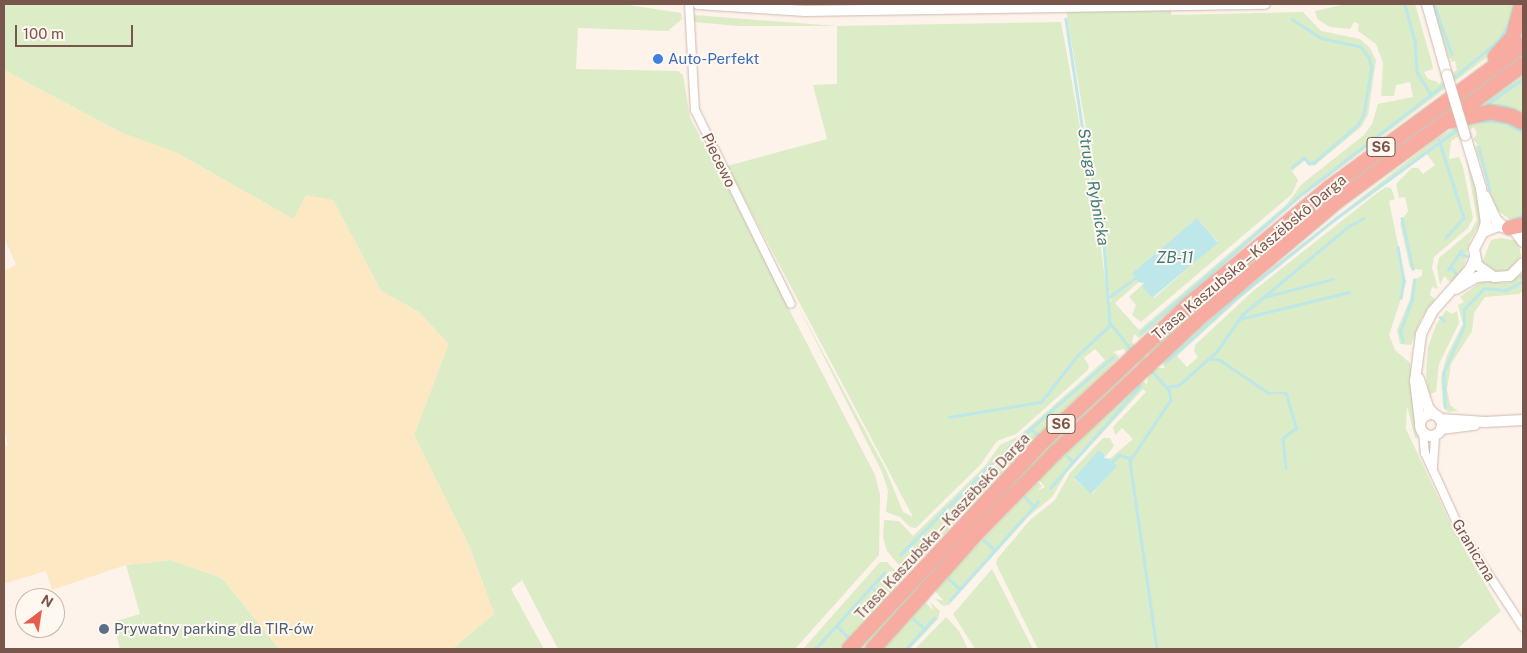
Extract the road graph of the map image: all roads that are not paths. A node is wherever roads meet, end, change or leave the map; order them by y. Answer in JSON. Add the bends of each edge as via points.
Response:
{"nodes":[{"id":1,"x":689,"y":4,"type":"edge"},
{"id":2,"x":698,"y":4,"type":"edge"},
{"id":3,"x":1265,"y":4,"type":"edge"},
{"id":4,"x":1522,"y":4,"type":"edge"},
{"id":5,"x":1426,"y":5,"type":"edge"},
{"id":6,"x":1523,"y":45,"type":"edge"},
{"id":7,"x":1523,"y":65,"type":"edge"},
{"id":8,"x":1474,"y":79,"type":"junction"},
{"id":9,"x":1523,"y":122,"type":"edge"},
{"id":10,"x":1440,"y":124,"type":"junction"},
{"id":11,"x":1481,"y":188,"type":"junction"},
{"id":12,"x":1523,"y":225,"type":"edge"},
{"id":13,"x":1506,"y":227,"type":"junction"},
{"id":14,"x":1483,"y":232,"type":"junction"},
{"id":15,"x":1523,"y":242,"type":"edge"},
{"id":16,"x":1474,"y":258,"type":"junction"},
{"id":17,"x":1523,"y":263,"type":"edge"},
{"id":18,"x":1489,"y":276,"type":"junction"},
{"id":19,"x":1448,"y":294,"type":"junction"},
{"id":20,"x":791,"y":304,"type":"dead end"},
{"id":21,"x":1416,"y":368,"type":"junction"},
{"id":22,"x":1523,"y":420,"type":"edge"},
{"id":23,"x":1438,"y":424,"type":"junction"},
{"id":24,"x":1422,"y":427,"type":"junction"},
{"id":25,"x":1433,"y":468,"type":"junction"},
{"id":26,"x":1523,"y":627,"type":"edge"},
{"id":27,"x":849,"y":649,"type":"edge"},
{"id":28,"x":873,"y":649,"type":"edge"}],
"edges":[{"from":1,"to":20,"type":"street","name":"Piecewo","via":[[695,110]]},
{"from":2,"to":3,"type":"main road","via":[[815,11]]},
{"from":4,"to":8,"type":"highway","via":[[1513,37]]},
{"from":5,"to":11,"type":"main road","bridge":true},
{"from":6,"to":8,"type":"highway","name":"Trasa Kaszubska – Kaszëbskô Darga","number":"S6"},
{"from":7,"to":10,"type":"highway","name":"Trasa Kaszubska – Kaszëbskô Darga","number":"S6"},
{"from":8,"to":27,"type":"highway","name":"Trasa Kaszubska – Kaszëbskô Darga","number":"S6","via":[[1290,218],[1127,360],[965,522]]},
{"from":9,"to":10,"type":"highway","via":[[1490,112]]},
{"from":10,"to":28,"type":"highway","name":"Trasa Kaszubska – Kaszëbskô Darga","number":"S6","via":[[1301,231],[1138,373],[977,533]]},
{"from":11,"to":13,"type":"main road","via":[[1496,220]]},
{"from":11,"to":14,"type":"main road","name":"Graniczna","via":[[1486,222]]},
{"from":12,"to":13,"type":"highway"},
{"from":13,"to":14,"type":"main road"},
{"from":13,"to":15,"type":"main road"},
{"from":14,"to":16,"type":"main road","name":"Graniczna","via":[[1475,244]]},
{"from":16,"to":18,"type":"main road"},
{"from":16,"to":19,"type":"main road","name":"Graniczna","via":[[1470,270]]},
{"from":17,"to":18,"type":"main road","name":"Graniczna","via":[[1510,276]]},
{"from":18,"to":19,"type":"main road","name":"Graniczna","via":[[1477,277]]},
{"from":19,"to":21,"type":"main road","name":"Graniczna","via":[[1423,329]]},
{"from":21,"to":23,"type":"main road","name":"Graniczna","via":[[1426,401]]},
{"from":21,"to":24,"type":"main road","name":"Graniczna","via":[[1416,395]]},
{"from":22,"to":23,"type":"main road"},
{"from":23,"to":24,"type":"main road"},
{"from":23,"to":24,"type":"main road","via":[[1424,416]]},
{"from":23,"to":25,"type":"street","name":"Graniczna"},
{"from":24,"to":25,"type":"street","name":"Graniczna","via":[[1424,448]]},
{"from":25,"to":26,"type":"street","name":"Graniczna","via":[[1462,534]]}]}
